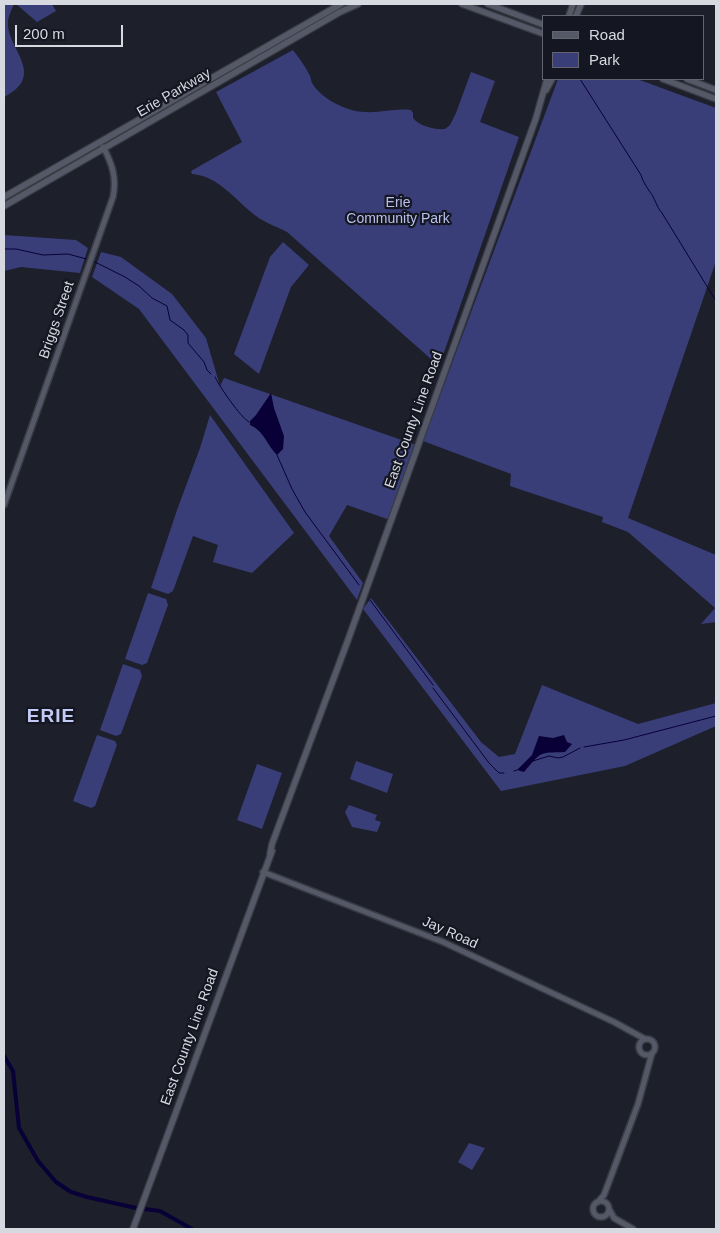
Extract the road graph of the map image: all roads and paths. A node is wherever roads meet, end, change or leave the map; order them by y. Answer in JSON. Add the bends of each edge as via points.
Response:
{"nodes":[{"id":1,"x":341,"y":4,"type":"edge"},
{"id":2,"x":358,"y":4,"type":"edge"},
{"id":3,"x":462,"y":4,"type":"edge"},
{"id":4,"x":488,"y":4,"type":"edge"},
{"id":5,"x":542,"y":24,"type":"edge"},
{"id":6,"x":542,"y":33,"type":"edge"},
{"id":7,"x":547,"y":80,"type":"edge"},
{"id":8,"x":552,"y":80,"type":"edge"},
{"id":9,"x":666,"y":80,"type":"edge"},
{"id":10,"x":690,"y":80,"type":"edge"},
{"id":11,"x":716,"y":90,"type":"edge"},
{"id":12,"x":716,"y":99,"type":"edge"},
{"id":13,"x":540,"y":103,"type":"junction"},
{"id":14,"x":102,"y":145,"type":"junction"},
{"id":15,"x":4,"y":197,"type":"edge"},
{"id":16,"x":4,"y":206,"type":"edge"},
{"id":17,"x":4,"y":505,"type":"edge"},
{"id":18,"x":263,"y":872,"type":"junction"},
{"id":19,"x":623,"y":1027,"type":"junction"},
{"id":20,"x":645,"y":1040,"type":"junction"},
{"id":21,"x":639,"y":1045,"type":"junction"},
{"id":22,"x":642,"y":1053,"type":"junction"},
{"id":23,"x":652,"y":1053,"type":"junction"},
{"id":24,"x":647,"y":1068,"type":"junction"},
{"id":25,"x":610,"y":1179,"type":"junction"},
{"id":26,"x":598,"y":1202,"type":"junction"},
{"id":27,"x":608,"y":1207,"type":"junction"},
{"id":28,"x":605,"y":1216,"type":"junction"},
{"id":29,"x":133,"y":1229,"type":"edge"},
{"id":30,"x":627,"y":1229,"type":"edge"},
{"id":31,"x":633,"y":1229,"type":"edge"}],
"edges":[{"from":1,"to":14,"type":"main road","name":"Erie Parkway"},
{"from":2,"to":14,"type":"main road","name":"Erie Parkway"},
{"from":3,"to":6,"type":"main road"},
{"from":4,"to":5,"type":"main road"},
{"from":7,"to":13,"type":"main road","name":"East County Line Road"},
{"from":8,"to":13,"type":"main road","name":"East County Line Road"},
{"from":9,"to":12,"type":"main road"},
{"from":10,"to":11,"type":"main road"},
{"from":13,"to":18,"type":"main road","name":"East County Line Road"},
{"from":14,"to":15,"type":"main road","name":"Erie Parkway"},
{"from":14,"to":16,"type":"main road","name":"Erie Parkway"},
{"from":14,"to":17,"type":"street","name":"Briggs Street","via":[[113,170],[115,187],[112,203]]},
{"from":18,"to":19,"type":"street","name":"Jay Road","via":[[434,938]]},
{"from":18,"to":29,"type":"main road","name":"East County Line Road"},
{"from":19,"to":20,"type":"street","name":"Jay Road"},
{"from":19,"to":21,"type":"street","name":"Jay Road"},
{"from":20,"to":21,"type":"street"},
{"from":20,"to":23,"type":"street","via":[[654,1044]]},
{"from":21,"to":22,"type":"street"},
{"from":22,"to":23,"type":"street"},
{"from":22,"to":24,"type":"street"},
{"from":23,"to":24,"type":"street"},
{"from":24,"to":25,"type":"street","via":[[646,1080]]},
{"from":25,"to":26,"type":"street"},
{"from":25,"to":27,"type":"street","via":[[606,1198]]},
{"from":26,"to":27,"type":"street"},
{"from":26,"to":28,"type":"street","via":[[594,1213]]},
{"from":27,"to":28,"type":"street"},
{"from":27,"to":31,"type":"street","via":[[614,1218]]},
{"from":28,"to":30,"type":"street"}]}
